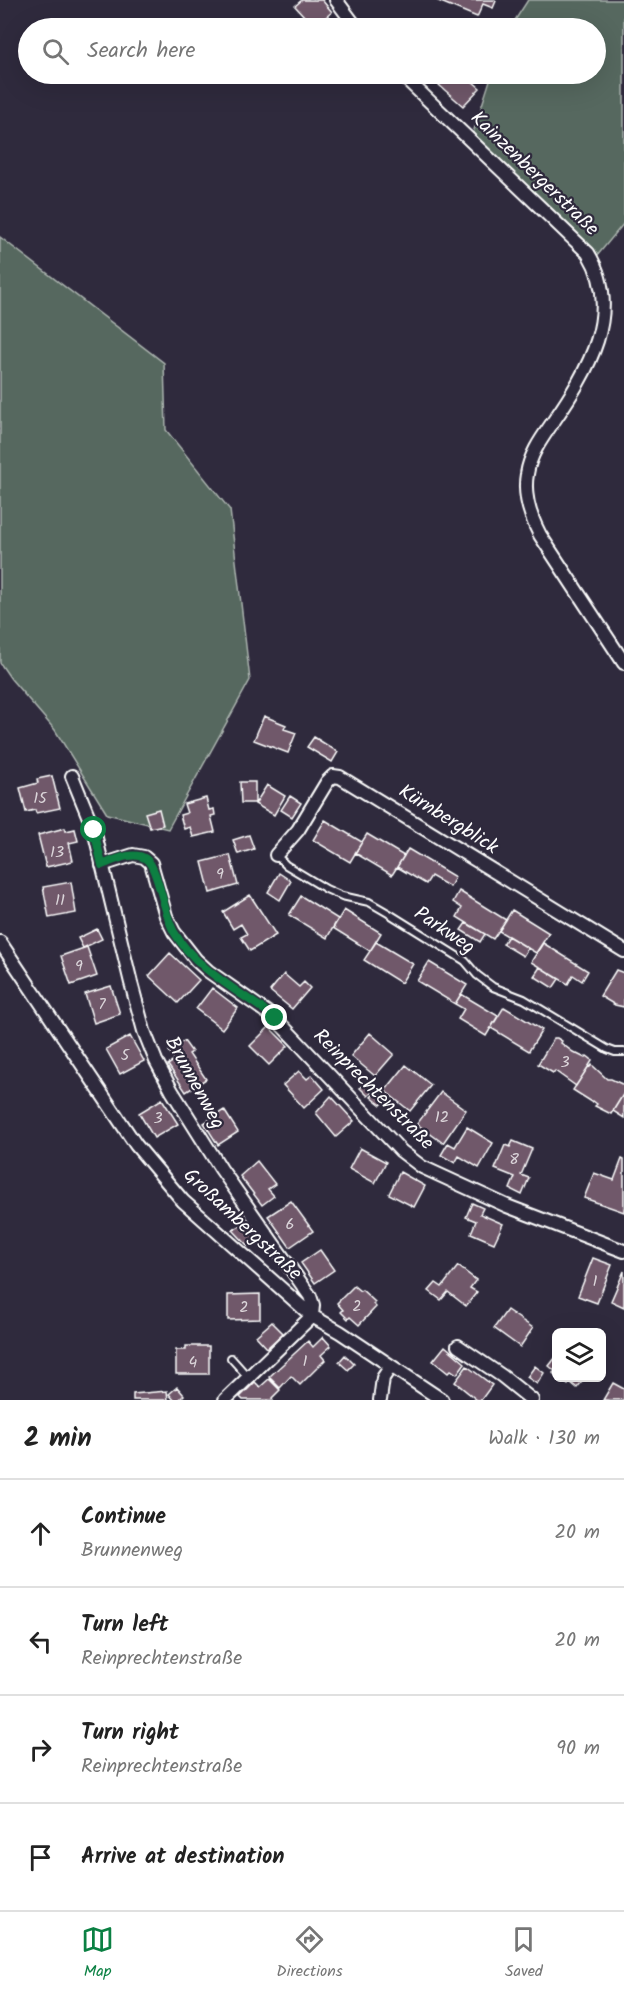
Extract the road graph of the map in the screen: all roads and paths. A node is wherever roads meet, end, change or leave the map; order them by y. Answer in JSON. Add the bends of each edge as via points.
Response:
{"nodes":[{"id":1,"x":336,"y":0,"type":"edge"},
{"id":2,"x":350,"y":18,"type":"edge"},
{"id":3,"x":411,"y":84,"type":"edge"},
{"id":4,"x":624,"y":663,"type":"edge"},
{"id":5,"x":72,"y":776,"type":"dead end"},
{"id":6,"x":276,"y":855,"type":"joint"},
{"id":7,"x":102,"y":865,"type":"junction"},
{"id":8,"x":0,"y":942,"type":"edge"},
{"id":9,"x":624,"y":951,"type":"edge"},
{"id":10,"x":624,"y":1052,"type":"edge"},
{"id":11,"x":624,"y":1251,"type":"edge"},
{"id":12,"x":312,"y":1316,"type":"junction"},
{"id":13,"x":458,"y":1346,"type":"dead end"},
{"id":14,"x":231,"y":1358,"type":"dead end"},
{"id":15,"x":391,"y":1366,"type":"junction"},
{"id":16,"x":248,"y":1378,"type":"junction"},
{"id":17,"x":225,"y":1400,"type":"edge"},
{"id":18,"x":380,"y":1400,"type":"edge"},
{"id":19,"x":442,"y":1400,"type":"edge"},
{"id":20,"x":532,"y":1400,"type":"edge"}],
"edges":[{"from":1,"to":2,"type":"street"},
{"from":3,"to":4,"type":"street","name":"Kainzenbergerstraße","via":[[588,253],[609,283],[608,335],[593,364],[536,446],[525,487],[540,535]]},
{"from":5,"to":7,"type":"street","name":"Brunnenweg","via":[[94,830]]},
{"from":6,"to":9,"type":"street","name":"Kürnbergblick","via":[[298,830],[327,782],[333,776],[340,777]]},
{"from":6,"to":10,"type":"lane","name":"Parkweg","via":[[326,889],[388,913],[465,961],[493,987],[524,999],[615,1053]]},
{"from":7,"to":11,"type":"street","name":"Reinprechtenstraße","via":[[132,855],[151,863],[166,916],[196,960],[275,1018],[401,1151],[422,1167],[507,1206]]},
{"from":7,"to":12,"type":"street","name":"Brunnenweg","via":[[136,1002],[156,1061],[221,1169],[310,1296]]},
{"from":8,"to":12,"type":"street","name":"Großambergstraße","via":[[136,1144],[183,1201]]},
{"from":12,"to":15,"type":"street","name":"Großambergstraße"},
{"from":12,"to":16,"type":"street"},
{"from":13,"to":20,"type":"street"},
{"from":14,"to":16,"type":"lane"},
{"from":15,"to":18,"type":"street","via":[[383,1378]]},
{"from":15,"to":19,"type":"street","name":"Großambergstraße"},
{"from":16,"to":17,"type":"street"}]}
